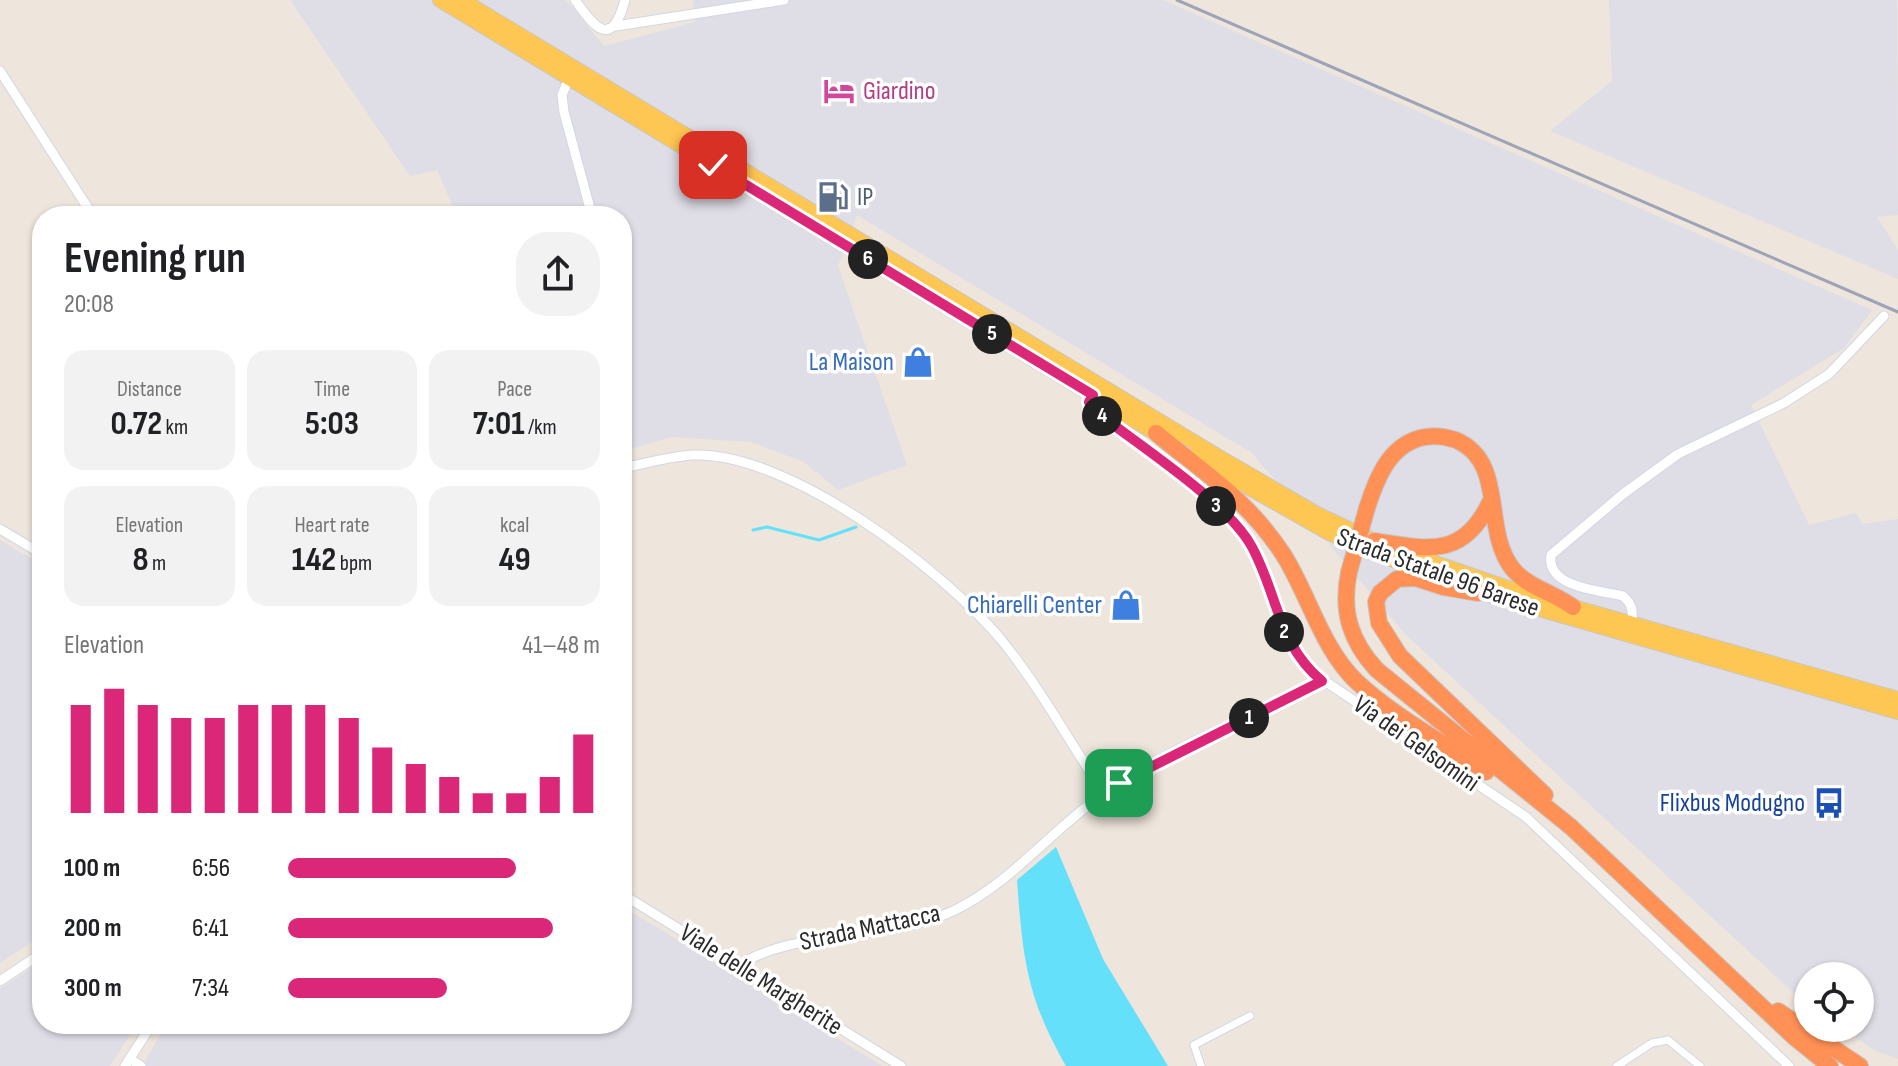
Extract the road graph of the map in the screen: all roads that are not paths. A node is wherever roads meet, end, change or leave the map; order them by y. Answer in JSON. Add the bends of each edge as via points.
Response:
{"nodes":[{"id":1,"x":440,"y":0,"type":"edge"},
{"id":2,"x":462,"y":0,"type":"edge"},
{"id":3,"x":575,"y":0,"type":"edge"},
{"id":4,"x":625,"y":0,"type":"edge"},
{"id":5,"x":784,"y":0,"type":"edge"},
{"id":6,"x":616,"y":26,"type":"junction"},
{"id":7,"x":0,"y":71,"type":"edge"},
{"id":8,"x":569,"y":78,"type":"junction"},
{"id":9,"x":87,"y":206,"type":"edge"},
{"id":10,"x":589,"y":206,"type":"edge"},
{"id":11,"x":1884,"y":316,"type":"dead end"},
{"id":12,"x":1093,"y":395,"type":"junction"},
{"id":13,"x":1156,"y":433,"type":"junction"},
{"id":14,"x":632,"y":466,"type":"edge"},
{"id":15,"x":1491,"y":500,"type":"junction"},
{"id":16,"x":0,"y":529,"type":"edge"},
{"id":17,"x":1374,"y":541,"type":"junction"},
{"id":18,"x":32,"y":548,"type":"edge"},
{"id":19,"x":1478,"y":593,"type":"junction"},
{"id":20,"x":1573,"y":607,"type":"junction"},
{"id":21,"x":1632,"y":624,"type":"junction"},
{"id":22,"x":1322,"y":681,"type":"junction"},
{"id":23,"x":1898,"y":699,"type":"edge"},
{"id":24,"x":1898,"y":712,"type":"edge"},
{"id":25,"x":1104,"y":793,"type":"junction"},
{"id":26,"x":1545,"y":805,"type":"junction"},
{"id":27,"x":1571,"y":827,"type":"junction"},
{"id":28,"x":632,"y":900,"type":"edge"},
{"id":29,"x":32,"y":960,"type":"edge"},
{"id":30,"x":738,"y":966,"type":"junction"},
{"id":31,"x":0,"y":981,"type":"edge"},
{"id":32,"x":1750,"y":996,"type":"junction"},
{"id":33,"x":1250,"y":1016,"type":"dead end"},
{"id":34,"x":146,"y":1034,"type":"edge"},
{"id":35,"x":1806,"y":1047,"type":"junction"},
{"id":36,"x":128,"y":1062,"type":"edge"},
{"id":37,"x":141,"y":1066,"type":"edge"},
{"id":38,"x":901,"y":1066,"type":"edge"},
{"id":39,"x":1201,"y":1066,"type":"edge"},
{"id":40,"x":1617,"y":1066,"type":"edge"},
{"id":41,"x":1700,"y":1066,"type":"edge"},
{"id":42,"x":1789,"y":1066,"type":"edge"},
{"id":43,"x":1823,"y":1066,"type":"edge"},
{"id":44,"x":1830,"y":1066,"type":"edge"},
{"id":45,"x":1860,"y":1066,"type":"edge"}],
"edges":[{"from":1,"to":8,"type":"main road","name":"Strada Statale 96 Barese"},
{"from":2,"to":17,"type":"main road","name":"Strada Statale 96 Barese","via":[[1219,457]]},
{"from":3,"to":6,"type":"street","via":[[598,30]]},
{"from":4,"to":6,"type":"street"},
{"from":5,"to":6,"type":"street"},
{"from":7,"to":9,"type":"street"},
{"from":8,"to":10,"type":"street","via":[[562,95],[564,112]]},
{"from":8,"to":12,"type":"main road","name":"Strada Statale 96 Barese"},
{"from":11,"to":21,"type":"street","via":[[1821,381],[1678,454],[1551,555],[1552,568],[1562,580],[1623,596],[1633,608]]},
{"from":12,"to":13,"type":"main road","name":"Strada Statale 96 Barese"},
{"from":12,"to":22,"type":"street","name":"Via dei Gelsomini","via":[[1089,402],[1095,411],[1214,505],[1252,546],[1286,637],[1297,657]]},
{"from":13,"to":19,"type":"main road","name":"Strada Statale 96 Barese","via":[[1329,533]]},
{"from":13,"to":26,"type":"highway","via":[[1232,491],[1270,535],[1335,654],[1356,681],[1508,786]]},
{"from":14,"to":25,"type":"street","via":[[693,455],[727,458],[793,481],[867,521],[991,628],[1030,677]]},
{"from":15,"to":17,"type":"highway","via":[[1474,530],[1455,543],[1426,548]]},
{"from":15,"to":20,"type":"highway","via":[[1496,534],[1511,567],[1526,582]]},
{"from":15,"to":26,"type":"highway","bridge":true,"via":[[1489,479],[1478,457],[1462,443],[1431,436],[1394,453],[1367,508],[1349,572],[1347,618],[1369,661]]},
{"from":16,"to":18,"type":"street"},
{"from":17,"to":20,"type":"main road","name":"Strada Statale 96 Barese"},
{"from":19,"to":24,"type":"main road","name":"Strada Statale 96 Barese"},
{"from":19,"to":27,"type":"highway","via":[[1415,578],[1397,579],[1376,602],[1379,623],[1400,656],[1531,779]]},
{"from":20,"to":21,"type":"main road","name":"Strada Statale 96 Barese"},
{"from":21,"to":23,"type":"main road","name":"Strada Statale 96 Barese"},
{"from":22,"to":25,"type":"street","name":"Strada Mattacca"},
{"from":22,"to":42,"type":"street","name":"Via dei Gelsomini","via":[[1526,817]]},
{"from":25,"to":30,"type":"street","name":"Strada Mattacca","via":[[1006,876],[951,912],[861,936],[765,950]]},
{"from":26,"to":27,"type":"highway"},
{"from":27,"to":32,"type":"highway"},
{"from":28,"to":30,"type":"street","name":"Viale delle Margherite"},
{"from":29,"to":31,"type":"street"},
{"from":30,"to":38,"type":"street","name":"Viale delle Margherite"},
{"from":32,"to":35,"type":"highway"},
{"from":32,"to":45,"type":"highway"},
{"from":33,"to":39,"type":"street","via":[[1194,1045]]},
{"from":34,"to":36,"type":"street"},
{"from":35,"to":43,"type":"highway"},
{"from":35,"to":44,"type":"highway"},
{"from":36,"to":37,"type":"street"},
{"from":40,"to":41,"type":"street","via":[[1652,1043],[1668,1040]]}]}
